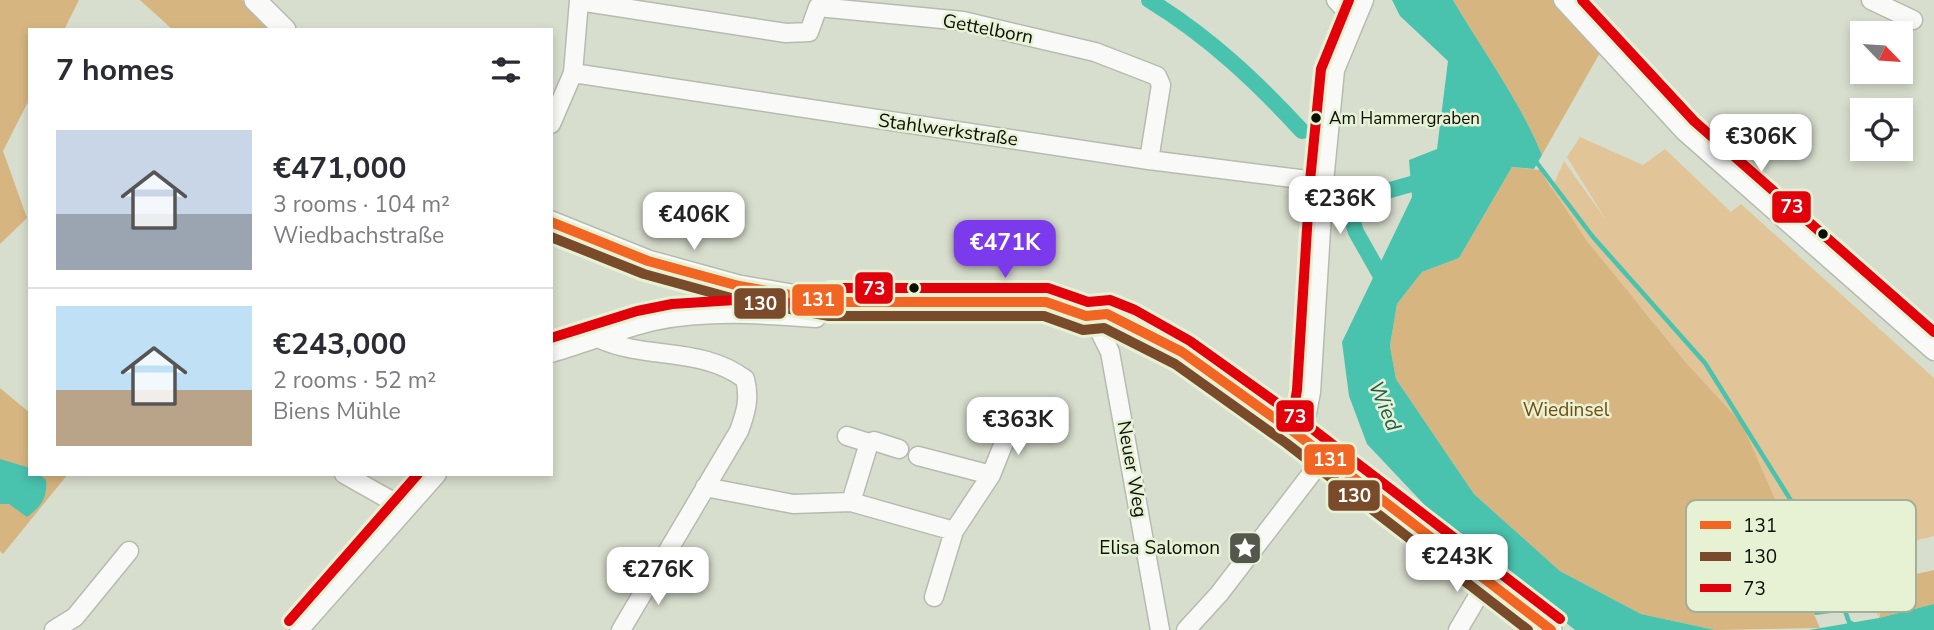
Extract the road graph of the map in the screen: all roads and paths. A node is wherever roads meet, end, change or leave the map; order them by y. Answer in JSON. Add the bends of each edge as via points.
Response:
{"nodes":[{"id":1,"x":255,"y":0,"type":"edge"},
{"id":2,"x":1336,"y":0,"type":"edge"},
{"id":3,"x":1364,"y":0,"type":"edge"},
{"id":4,"x":1563,"y":0,"type":"edge"},
{"id":5,"x":1871,"y":0,"type":"edge"},
{"id":6,"x":579,"y":1,"type":"edge"},
{"id":7,"x":1913,"y":20,"type":"dead end"},
{"id":8,"x":1355,"y":21,"type":"junction"},
{"id":9,"x":283,"y":28,"type":"edge"},
{"id":10,"x":573,"y":73,"type":"junction"},
{"id":11,"x":553,"y":119,"type":"edge"},
{"id":12,"x":1149,"y":160,"type":"junction"},
{"id":13,"x":1324,"y":182,"type":"junction"},
{"id":14,"x":553,"y":223,"type":"edge"},
{"id":15,"x":831,"y":302,"type":"junction"},
{"id":16,"x":1086,"y":316,"type":"junction"},
{"id":17,"x":600,"y":339,"type":"junction"},
{"id":18,"x":1934,"y":351,"type":"edge"},
{"id":19,"x":553,"y":352,"type":"edge"},
{"id":20,"x":1011,"y":425,"type":"dead end"},
{"id":21,"x":1294,"y":432,"type":"junction"},
{"id":22,"x":847,"y":436,"type":"dead end"},
{"id":23,"x":869,"y":443,"type":"junction"},
{"id":24,"x":899,"y":449,"type":"dead end"},
{"id":25,"x":918,"y":456,"type":"dead end"},
{"id":26,"x":1325,"y":456,"type":"junction"},
{"id":27,"x":990,"y":475,"type":"junction"},
{"id":28,"x":348,"y":476,"type":"edge"},
{"id":29,"x":435,"y":476,"type":"edge"},
{"id":30,"x":705,"y":487,"type":"junction"},
{"id":31,"x":851,"y":502,"type":"junction"},
{"id":32,"x":406,"y":509,"type":"junction"},
{"id":33,"x":954,"y":531,"type":"junction"},
{"id":34,"x":129,"y":551,"type":"dead end"},
{"id":35,"x":1488,"y":579,"type":"junction"},
{"id":36,"x":934,"y":597,"type":"dead end"},
{"id":37,"x":54,"y":630,"type":"edge"},
{"id":38,"x":299,"y":630,"type":"edge"},
{"id":39,"x":621,"y":630,"type":"edge"},
{"id":40,"x":1160,"y":630,"type":"edge"},
{"id":41,"x":1186,"y":630,"type":"edge"},
{"id":42,"x":1458,"y":630,"type":"edge"},
{"id":43,"x":1551,"y":630,"type":"edge"}],
"edges":[{"from":1,"to":9,"type":"main road"},
{"from":2,"to":8,"type":"street"},
{"from":3,"to":8,"type":"street"},
{"from":4,"to":18,"type":"street","via":[[1684,131]]},
{"from":5,"to":7,"type":"street"},
{"from":6,"to":10,"type":"street"},
{"from":6,"to":12,"type":"street","name":"Gettelborn","via":[[786,33],[809,32],[818,7],[963,21],[1095,52],[1157,76],[1161,85]]},
{"from":8,"to":13,"type":"street","via":[[1335,70]]},
{"from":10,"to":11,"type":"street"},
{"from":10,"to":12,"type":"street","name":"Stahlwerkstraße"},
{"from":12,"to":13,"type":"street","name":"Stahlwerkstraße"},
{"from":13,"to":21,"type":"street","via":[[1311,392],[1307,413]]},
{"from":14,"to":15,"type":"main road","via":[[648,261],[739,286]]},
{"from":15,"to":16,"type":"main road","via":[[1046,302]]},
{"from":15,"to":17,"type":"street","via":[[816,318],[697,315],[654,321]]},
{"from":16,"to":21,"type":"main road","via":[[1107,314],[1155,337]]},
{"from":16,"to":40,"type":"street","name":"Neuer Weg","via":[[1110,352]]},
{"from":17,"to":19,"type":"street"},
{"from":17,"to":30,"type":"street","via":[[615,346],[680,353],[721,365],[745,379],[748,408]]},
{"from":20,"to":27,"type":"street"},
{"from":21,"to":26,"type":"main road"},
{"from":22,"to":23,"type":"street"},
{"from":23,"to":24,"type":"street"},
{"from":23,"to":31,"type":"street"},
{"from":25,"to":27,"type":"street"},
{"from":26,"to":35,"type":"main road"},
{"from":26,"to":41,"type":"street"},
{"from":27,"to":33,"type":"street"},
{"from":28,"to":32,"type":"street"},
{"from":29,"to":32,"type":"street"},
{"from":30,"to":31,"type":"street","via":[[793,504]]},
{"from":30,"to":39,"type":"street"},
{"from":31,"to":33,"type":"street"},
{"from":32,"to":38,"type":"street"},
{"from":33,"to":36,"type":"street"},
{"from":34,"to":37,"type":"street","via":[[75,617]]},
{"from":35,"to":42,"type":"street"},
{"from":35,"to":43,"type":"main road"}]}
